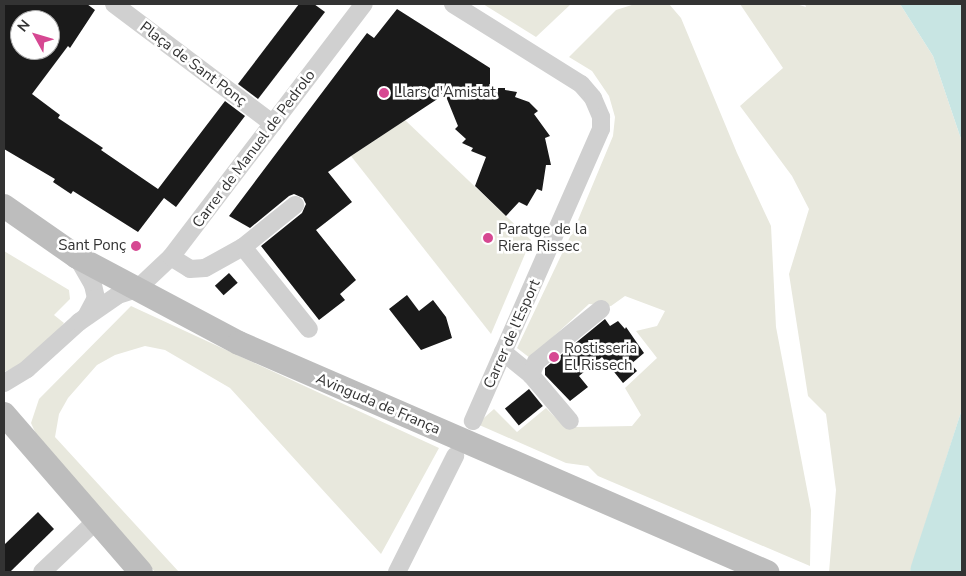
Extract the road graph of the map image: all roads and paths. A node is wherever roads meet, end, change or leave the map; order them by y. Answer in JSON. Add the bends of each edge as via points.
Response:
{"nodes":[{"id":1,"x":114,"y":4,"type":"edge"},
{"id":2,"x":364,"y":4,"type":"edge"},
{"id":3,"x":453,"y":4,"type":"edge"},
{"id":4,"x":273,"y":124,"type":"junction"},
{"id":5,"x":295,"y":205,"type":"dead end"},
{"id":6,"x":4,"y":206,"type":"edge"},
{"id":7,"x":243,"y":247,"type":"junction"},
{"id":8,"x":76,"y":257,"type":"junction"},
{"id":9,"x":171,"y":257,"type":"junction"},
{"id":10,"x":137,"y":289,"type":"junction"},
{"id":11,"x":601,"y":309,"type":"dead end"},
{"id":12,"x":86,"y":317,"type":"junction"},
{"id":13,"x":309,"y":330,"type":"dead end"},
{"id":14,"x":503,"y":352,"type":"junction"},
{"id":15,"x":531,"y":375,"type":"junction"},
{"id":16,"x":4,"y":382,"type":"edge"},
{"id":17,"x":4,"y":414,"type":"edge"},
{"id":18,"x":473,"y":421,"type":"dead end"},
{"id":19,"x":570,"y":421,"type":"dead end"},
{"id":20,"x":455,"y":456,"type":"dead end"},
{"id":21,"x":97,"y":520,"type":"junction"},
{"id":22,"x":42,"y":572,"type":"edge"},
{"id":23,"x":141,"y":572,"type":"edge"},
{"id":24,"x":397,"y":572,"type":"edge"},
{"id":25,"x":767,"y":572,"type":"edge"}],
"edges":[{"from":1,"to":4,"type":"street","name":"Plaça de Sant Ponç"},
{"from":2,"to":4,"type":"street","name":"Carrer de Manuel de Pedrolo"},
{"from":3,"to":14,"type":"street","name":"Carrer de l'Esport","via":[[569,74],[593,98],[601,117],[601,129]]},
{"from":4,"to":9,"type":"street","name":"Carrer de Manuel de Pedrolo"},
{"from":5,"to":7,"type":"street"},
{"from":6,"to":8,"type":"main road","name":"Avinguda de França"},
{"from":7,"to":9,"type":"street","via":[[200,270]]},
{"from":7,"to":13,"type":"street"},
{"from":8,"to":10,"type":"main road","name":"Avinguda de França"},
{"from":8,"to":12,"type":"street","via":[[93,285],[96,298]]},
{"from":9,"to":10,"type":"street","name":"Carrer de Manuel de Pedrolo"},
{"from":10,"to":12,"type":"street","via":[[118,295]]},
{"from":10,"to":25,"type":"main road","name":"Avinguda de França","via":[[239,343]]},
{"from":11,"to":15,"type":"street","via":[[536,362]]},
{"from":12,"to":16,"type":"street","via":[[27,369]]},
{"from":14,"to":15,"type":"street"},
{"from":14,"to":18,"type":"street","name":"Carrer de l'Esport"},
{"from":15,"to":19,"type":"street"},
{"from":17,"to":21,"type":"main road"},
{"from":20,"to":24,"type":"street"},
{"from":21,"to":22,"type":"street"},
{"from":21,"to":23,"type":"main road"}]}
